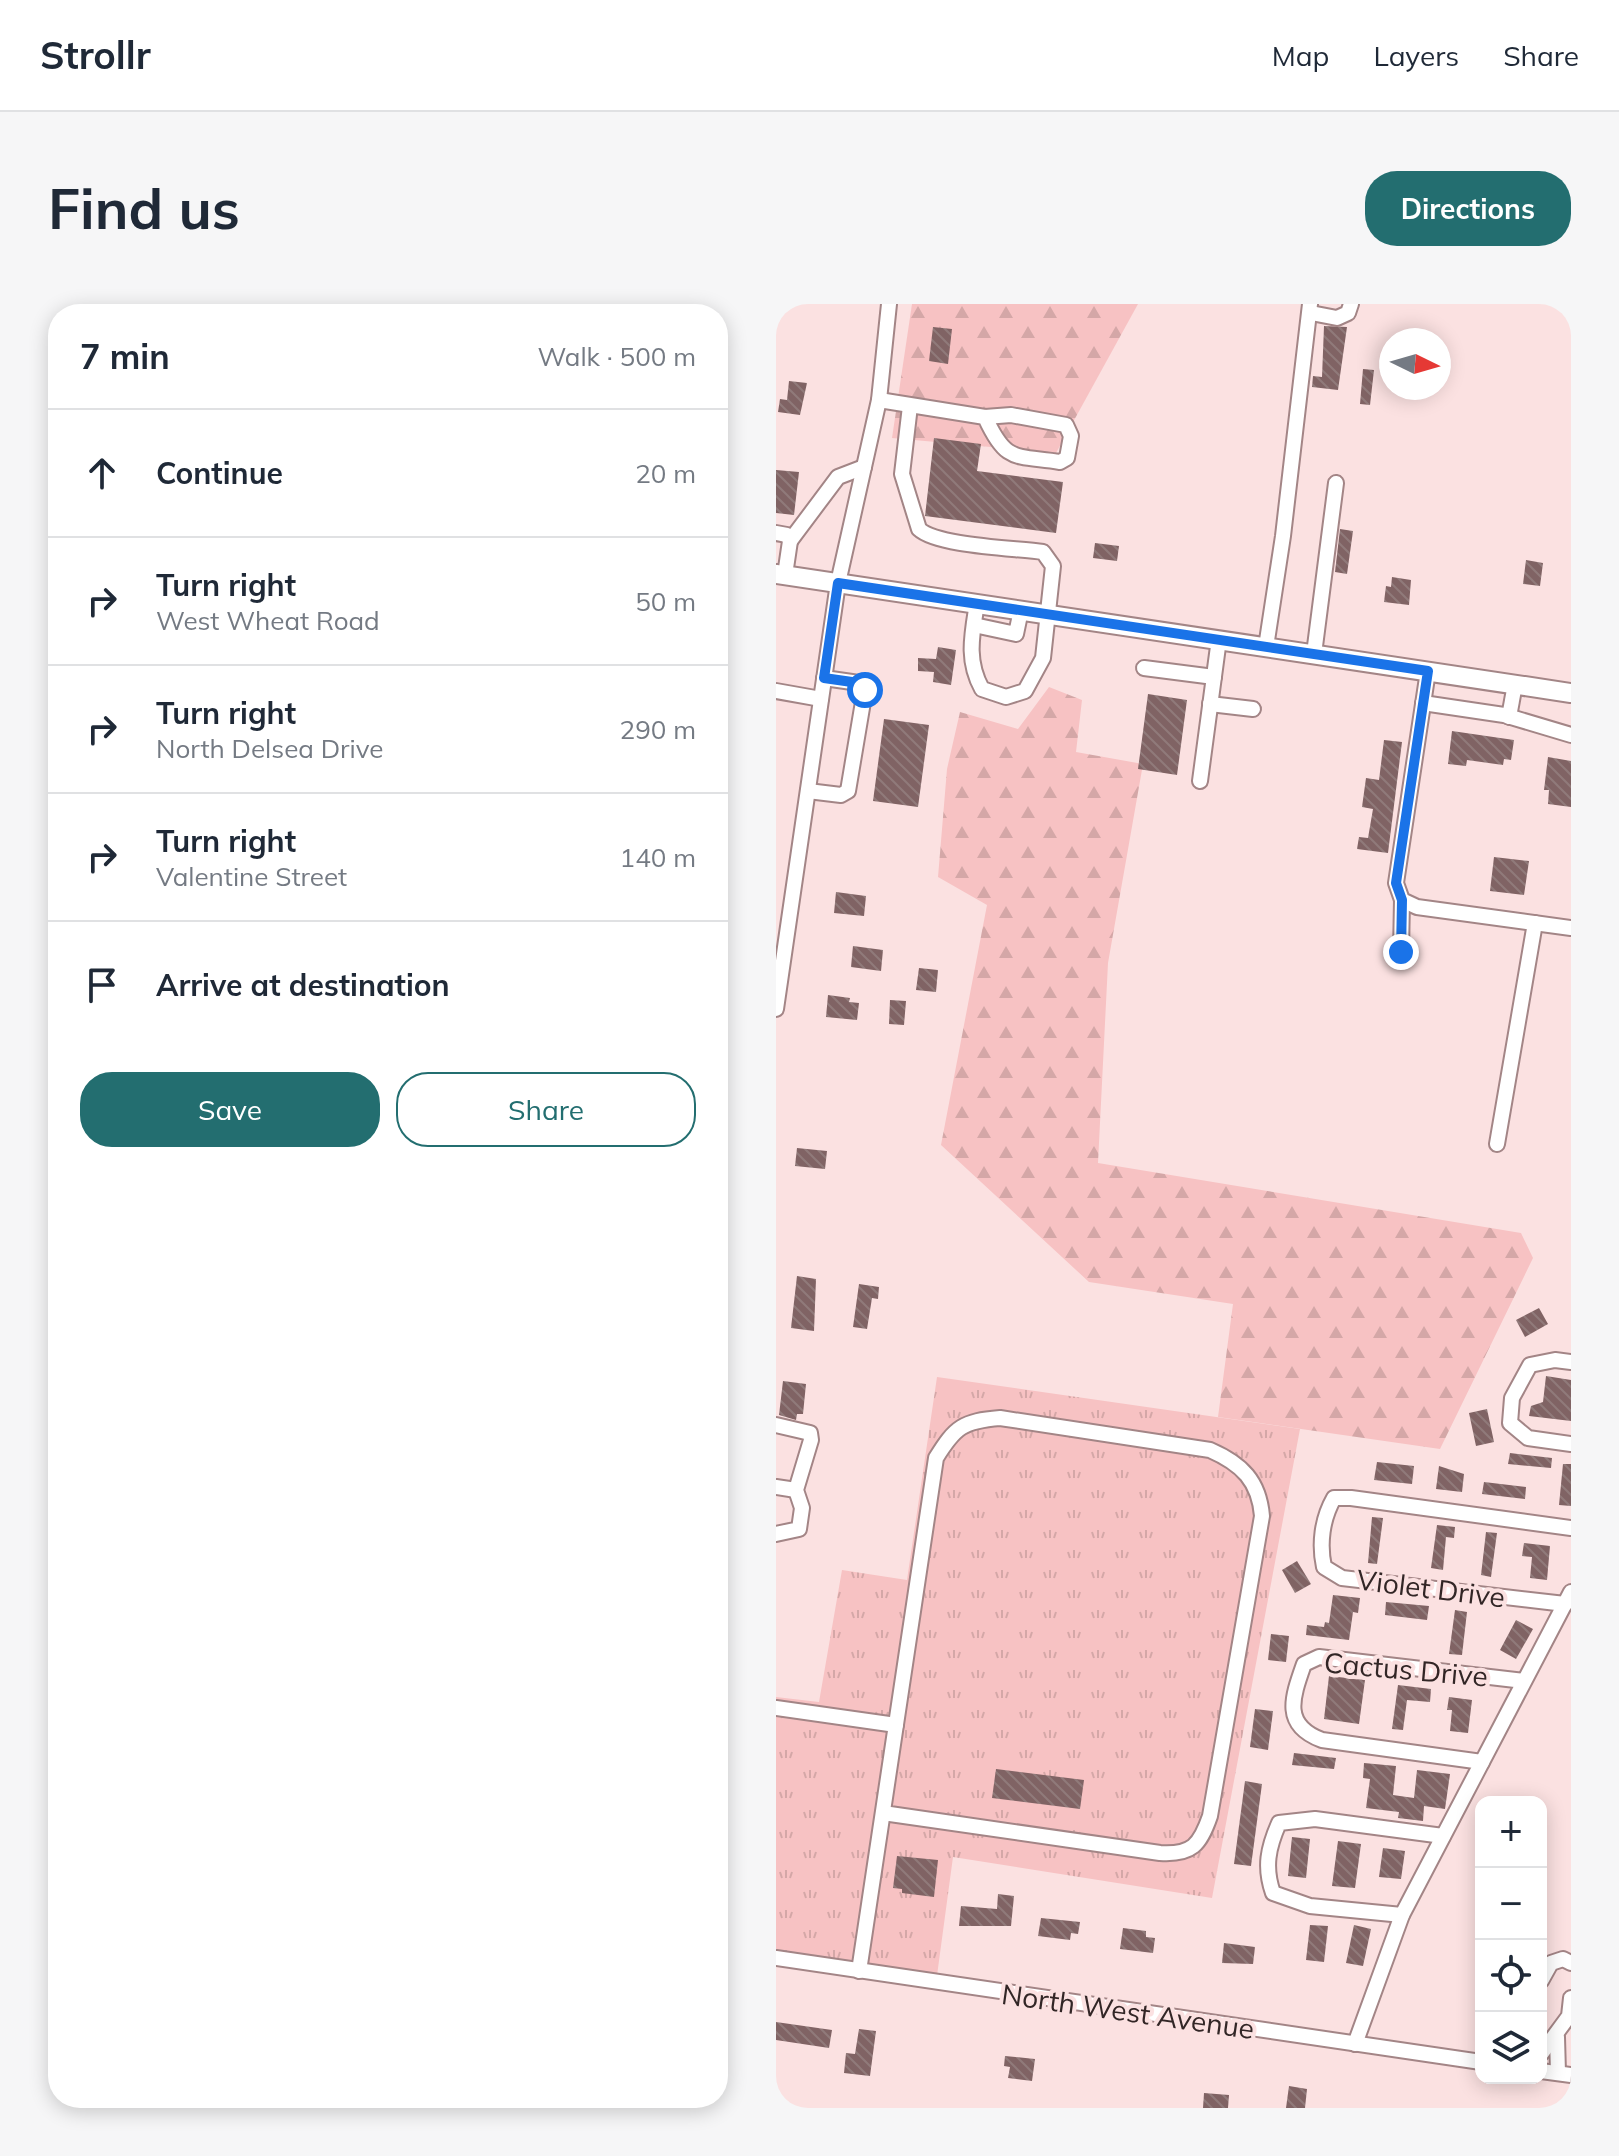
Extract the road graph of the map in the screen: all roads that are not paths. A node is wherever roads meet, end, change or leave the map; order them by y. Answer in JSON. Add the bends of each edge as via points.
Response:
{"nodes":[{"id":1,"x":889,"y":304,"type":"edge"},
{"id":2,"x":1351,"y":304,"type":"edge"},
{"id":3,"x":1311,"y":308,"type":"edge"},
{"id":4,"x":879,"y":400,"type":"junction"},
{"id":5,"x":910,"y":406,"type":"junction"},
{"id":6,"x":985,"y":417,"type":"junction"},
{"id":7,"x":864,"y":467,"type":"junction"},
{"id":8,"x":1336,"y":483,"type":"dead end"},
{"id":9,"x":776,"y":533,"type":"edge"},
{"id":10,"x":790,"y":541,"type":"junction"},
{"id":11,"x":780,"y":575,"type":"edge"},
{"id":12,"x":838,"y":583,"type":"junction"},
{"id":13,"x":977,"y":603,"type":"junction"},
{"id":14,"x":1021,"y":610,"type":"junction"},
{"id":15,"x":1046,"y":613,"type":"junction"},
{"id":16,"x":974,"y":625,"type":"junction"},
{"id":17,"x":1219,"y":639,"type":"junction"},
{"id":18,"x":1266,"y":647,"type":"junction"},
{"id":19,"x":1314,"y":654,"type":"junction"},
{"id":20,"x":1144,"y":668,"type":"dead end"},
{"id":21,"x":1428,"y":671,"type":"junction"},
{"id":22,"x":1214,"y":677,"type":"junction"},
{"id":23,"x":824,"y":678,"type":"junction"},
{"id":24,"x":1515,"y":684,"type":"junction"},
{"id":25,"x":776,"y":691,"type":"edge"},
{"id":26,"x":1571,"y":693,"type":"edge"},
{"id":27,"x":821,"y":699,"type":"junction"},
{"id":28,"x":1423,"y":703,"type":"junction"},
{"id":29,"x":1210,"y":704,"type":"junction"},
{"id":30,"x":1253,"y":709,"type":"dead end"},
{"id":31,"x":1509,"y":717,"type":"junction"},
{"id":32,"x":1571,"y":735,"type":"edge"},
{"id":33,"x":1200,"y":781,"type":"dead end"},
{"id":34,"x":808,"y":791,"type":"junction"},
{"id":35,"x":1402,"y":900,"type":"junction"},
{"id":36,"x":1535,"y":923,"type":"junction"},
{"id":37,"x":1571,"y":928,"type":"edge"},
{"id":38,"x":1401,"y":952,"type":"dead end"},
{"id":39,"x":776,"y":1009,"type":"edge"},
{"id":40,"x":1497,"y":1144,"type":"dead end"},
{"id":41,"x":1571,"y":1362,"type":"edge"},
{"id":42,"x":776,"y":1425,"type":"edge"},
{"id":43,"x":1571,"y":1444,"type":"edge"},
{"id":44,"x":776,"y":1487,"type":"edge"},
{"id":45,"x":796,"y":1490,"type":"junction"},
{"id":46,"x":1571,"y":1528,"type":"edge"},
{"id":47,"x":776,"y":1534,"type":"edge"},
{"id":48,"x":1568,"y":1598,"type":"edge"},
{"id":49,"x":1524,"y":1681,"type":"junction"},
{"id":50,"x":776,"y":1708,"type":"edge"},
{"id":51,"x":896,"y":1725,"type":"junction"},
{"id":52,"x":1482,"y":1762,"type":"junction"},
{"id":53,"x":883,"y":1813,"type":"junction"},
{"id":54,"x":1443,"y":1836,"type":"junction"},
{"id":55,"x":1402,"y":1915,"type":"junction"},
{"id":56,"x":776,"y":1958,"type":"edge"},
{"id":57,"x":1571,"y":1963,"type":"edge"},
{"id":58,"x":1547,"y":1970,"type":"edge"},
{"id":59,"x":859,"y":1971,"type":"junction"},
{"id":60,"x":1571,"y":1998,"type":"edge"},
{"id":61,"x":1557,"y":2037,"type":"junction"},
{"id":62,"x":1355,"y":2044,"type":"junction"},
{"id":63,"x":1547,"y":2048,"type":"edge"},
{"id":64,"x":1475,"y":2061,"type":"edge"},
{"id":65,"x":1564,"y":2074,"type":"edge"}],
"edges":[{"from":1,"to":4,"type":"street"},
{"from":2,"to":3,"type":"street","via":[[1348,313],[1337,318]]},
{"from":3,"to":18,"type":"street"},
{"from":4,"to":5,"type":"street"},
{"from":4,"to":7,"type":"street"},
{"from":5,"to":6,"type":"street"},
{"from":5,"to":15,"type":"street","via":[[902,474],[919,529],[942,539],[1043,552],[1053,566]]},
{"from":6,"to":6,"type":"street","via":[[1011,415],[1066,425],[1071,436],[1067,458],[1060,462],[1006,453]]},
{"from":7,"to":10,"type":"street","via":[[838,477]]},
{"from":7,"to":12,"type":"street"},
{"from":8,"to":19,"type":"street"},
{"from":9,"to":10,"type":"street"},
{"from":10,"to":11,"type":"street"},
{"from":11,"to":12,"type":"main road"},
{"from":12,"to":13,"type":"main road"},
{"from":12,"to":23,"type":"street"},
{"from":13,"to":14,"type":"main road"},
{"from":13,"to":16,"type":"street"},
{"from":14,"to":15,"type":"main road"},
{"from":14,"to":16,"type":"street","via":[[1016,634]]},
{"from":15,"to":16,"type":"street","via":[[1043,658],[1025,691],[1006,697],[982,689],[972,671]]},
{"from":15,"to":17,"type":"main road"},
{"from":17,"to":18,"type":"main road"},
{"from":17,"to":22,"type":"street"},
{"from":18,"to":19,"type":"main road"},
{"from":19,"to":21,"type":"main road"},
{"from":20,"to":22,"type":"street"},
{"from":21,"to":24,"type":"main road"},
{"from":21,"to":28,"type":"street"},
{"from":22,"to":29,"type":"street"},
{"from":23,"to":27,"type":"street"},
{"from":23,"to":34,"type":"street","via":[[859,683],[865,690],[848,791]]},
{"from":24,"to":26,"type":"main road"},
{"from":24,"to":31,"type":"street"},
{"from":25,"to":27,"type":"street"},
{"from":27,"to":34,"type":"street"},
{"from":28,"to":31,"type":"street"},
{"from":28,"to":35,"type":"street","via":[[1396,883]]},
{"from":29,"to":30,"type":"street"},
{"from":29,"to":33,"type":"street"},
{"from":31,"to":32,"type":"street"},
{"from":34,"to":39,"type":"street"},
{"from":35,"to":36,"type":"street","via":[[1417,907]]},
{"from":35,"to":38,"type":"street"},
{"from":36,"to":37,"type":"street"},
{"from":36,"to":40,"type":"street"},
{"from":41,"to":43,"type":"street","via":[[1530,1365],[1512,1398],[1510,1423],[1528,1438]]},
{"from":42,"to":45,"type":"street","via":[[810,1433]]},
{"from":44,"to":45,"type":"street"},
{"from":45,"to":47,"type":"street","via":[[802,1508],[799,1529]]},
{"from":46,"to":48,"type":"street","name":"Violet Drive","via":[[1334,1498],[1323,1533],[1324,1567],[1342,1578]]},
{"from":48,"to":49,"type":"street"},
{"from":49,"to":52,"type":"street"},
{"from":49,"to":52,"type":"street","name":"Cactus Drive","via":[[1319,1657],[1304,1664],[1292,1709],[1296,1725],[1307,1735]]},
{"from":50,"to":51,"type":"street"},
{"from":51,"to":53,"type":"street"},
{"from":51,"to":53,"type":"street","via":[[936,1458],[953,1432],[974,1420],[1000,1418],[1210,1450],[1248,1474],[1260,1494],[1262,1516],[1210,1816],[1193,1847],[1180,1854],[1160,1853]]},
{"from":52,"to":54,"type":"street"},
{"from":53,"to":59,"type":"street"},
{"from":54,"to":55,"type":"street"},
{"from":54,"to":55,"type":"street","via":[[1315,1819],[1279,1823],[1269,1846],[1266,1874],[1273,1893],[1310,1906]]},
{"from":55,"to":62,"type":"street"},
{"from":56,"to":59,"type":"street","name":"North West Avenue"},
{"from":57,"to":58,"type":"street","via":[[1563,1959]]},
{"from":59,"to":62,"type":"street","name":"North West Avenue"},
{"from":60,"to":61,"type":"street","via":[[1569,2016]]},
{"from":61,"to":63,"type":"street"},
{"from":61,"to":65,"type":"street"},
{"from":62,"to":64,"type":"street","name":"North West Avenue"}]}
